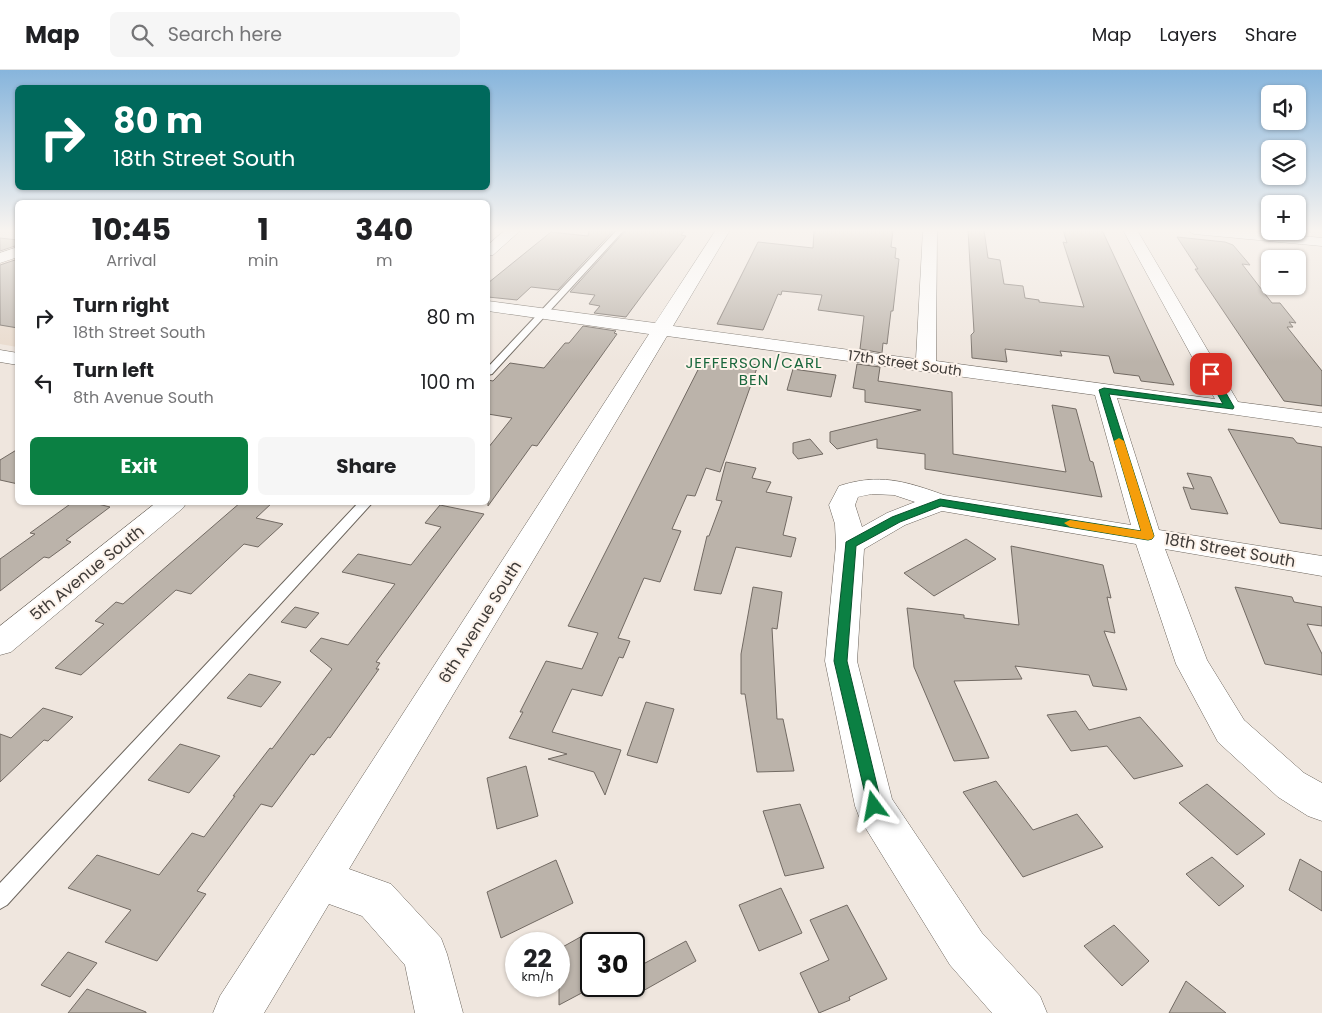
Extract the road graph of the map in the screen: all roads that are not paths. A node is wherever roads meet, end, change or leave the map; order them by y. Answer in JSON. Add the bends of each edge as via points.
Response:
{"nodes":[{"id":1,"x":579,"y":274,"type":"edge"},
{"id":2,"x":696,"y":274,"type":"edge"},
{"id":3,"x":929,"y":274,"type":"edge"},
{"id":4,"x":1155,"y":274,"type":"edge"},
{"id":5,"x":490,"y":306,"type":"edge"},
{"id":6,"x":542,"y":313,"type":"junction"},
{"id":7,"x":662,"y":330,"type":"junction"},
{"id":8,"x":0,"y":356,"type":"edge"},
{"id":9,"x":15,"y":358,"type":"edge"},
{"id":10,"x":926,"y":365,"type":"junction"},
{"id":11,"x":490,"y":370,"type":"edge"},
{"id":12,"x":1104,"y":390,"type":"junction"},
{"id":13,"x":1230,"y":407,"type":"junction"},
{"id":14,"x":1322,"y":420,"type":"edge"},
{"id":15,"x":940,"y":502,"type":"junction"},
{"id":16,"x":170,"y":505,"type":"edge"},
{"id":17,"x":364,"y":505,"type":"edge"},
{"id":18,"x":1148,"y":536,"type":"junction"},
{"id":19,"x":850,"y":545,"type":"junction"},
{"id":20,"x":1322,"y":566,"type":"edge"},
{"id":21,"x":0,"y":643,"type":"edge"},
{"id":22,"x":1322,"y":803,"type":"edge"},
{"id":23,"x":319,"y":880,"type":"junction"},
{"id":24,"x":0,"y":898,"type":"edge"},
{"id":25,"x":237,"y":1013,"type":"edge"},
{"id":26,"x":439,"y":1013,"type":"edge"},
{"id":27,"x":1023,"y":1013,"type":"edge"}],
"edges":[{"from":1,"to":6,"type":"lane"},
{"from":2,"to":7,"type":"street","name":"6th Avenue South"},
{"from":3,"to":10,"type":"street"},
{"from":4,"to":13,"type":"street"},
{"from":5,"to":6,"type":"street","name":"17th Street South"},
{"from":6,"to":7,"type":"street","name":"17th Street South"},
{"from":6,"to":11,"type":"lane"},
{"from":7,"to":10,"type":"street","name":"17th Street South"},
{"from":7,"to":23,"type":"street","name":"6th Avenue South"},
{"from":8,"to":9,"type":"street"},
{"from":10,"to":12,"type":"street","name":"17th Street South"},
{"from":12,"to":13,"type":"street","name":"17th Street South"},
{"from":12,"to":18,"type":"street"},
{"from":13,"to":14,"type":"street","name":"17th Street South"},
{"from":15,"to":18,"type":"street","name":"18th Street South"},
{"from":15,"to":19,"type":"street","via":[[896,519]]},
{"from":15,"to":19,"type":"street","name":"18th Street South","via":[[880,485],[862,486],[848,492],[842,505]]},
{"from":16,"to":21,"type":"street","name":"5th Avenue South"},
{"from":17,"to":24,"type":"lane"},
{"from":18,"to":20,"type":"street","name":"18th Street South"},
{"from":18,"to":22,"type":"street","via":[[1192,664],[1230,731],[1291,785]]},
{"from":19,"to":27,"type":"street","via":[[841,661],[874,806],[966,949]]},
{"from":23,"to":25,"type":"street","name":"6th Avenue South"},
{"from":23,"to":26,"type":"street","via":[[376,898],[425,954]]}]}
